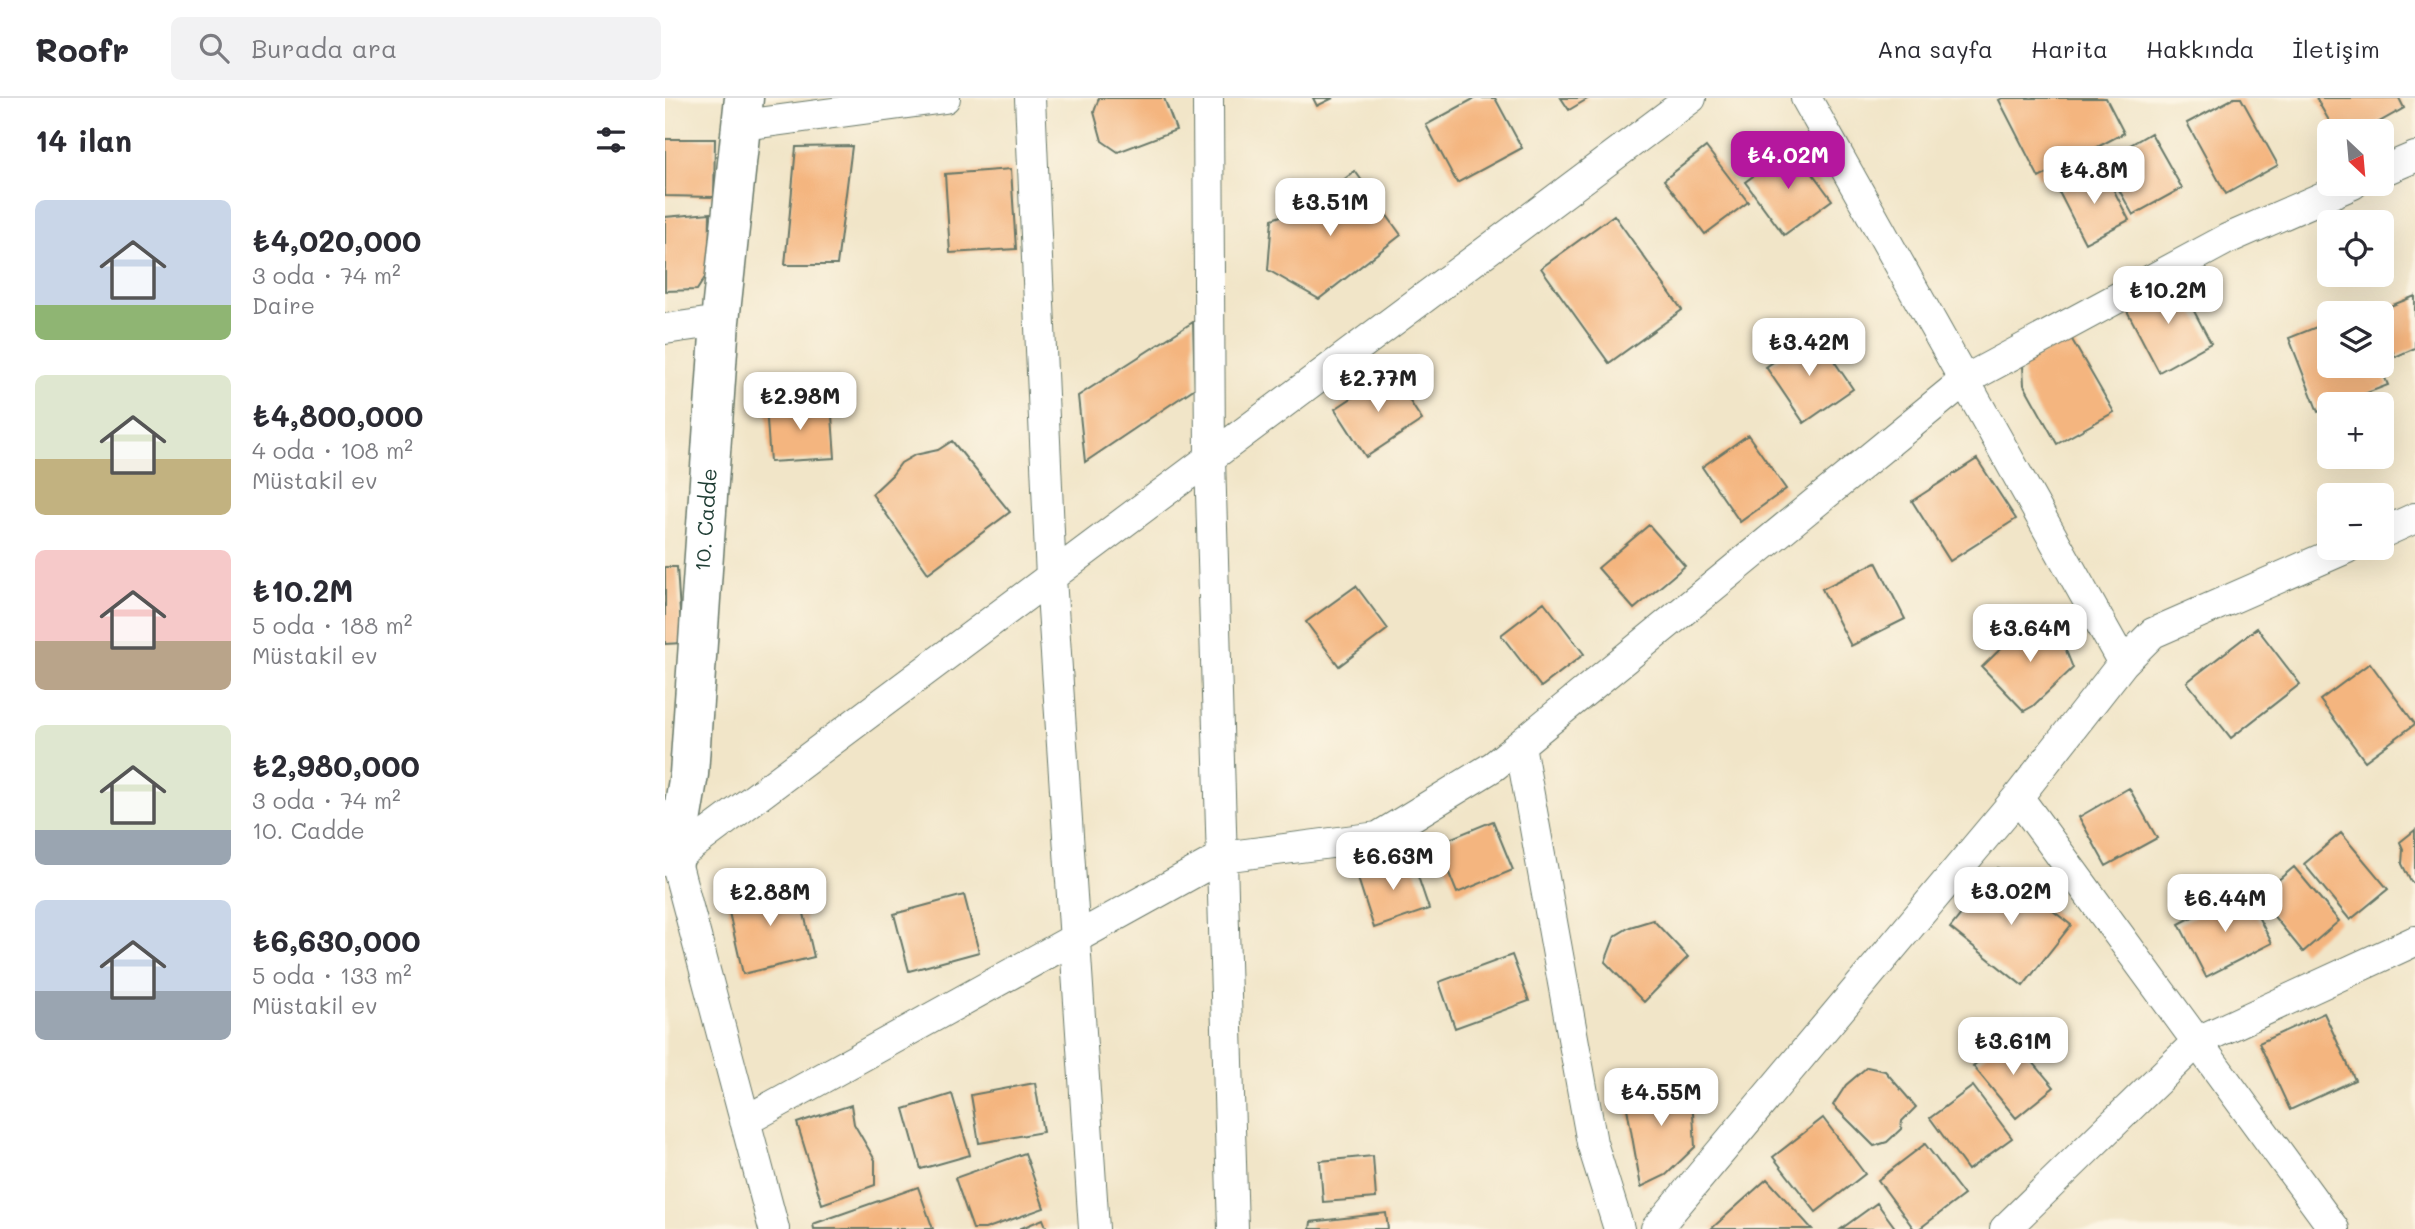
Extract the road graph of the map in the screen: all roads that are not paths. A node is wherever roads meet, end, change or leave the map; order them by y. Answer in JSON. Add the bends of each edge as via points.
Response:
{"nodes":[{"id":1,"x":945,"y":98,"type":"edge"},
{"id":2,"x":1030,"y":98,"type":"edge"},
{"id":3,"x":1208,"y":98,"type":"edge"},
{"id":4,"x":1691,"y":98,"type":"edge"},
{"id":5,"x":1806,"y":98,"type":"edge"},
{"id":6,"x":744,"y":112,"type":"edge"},
{"id":7,"x":2415,"y":157,"type":"edge"},
{"id":8,"x":2394,"y":166,"type":"edge"},
{"id":9,"x":2326,"y":196,"type":"edge"},
{"id":10,"x":720,"y":321,"type":"junction"},
{"id":11,"x":665,"y":328,"type":"edge"},
{"id":12,"x":1965,"y":380,"type":"junction"},
{"id":13,"x":1210,"y":460,"type":"junction"},
{"id":14,"x":2415,"y":518,"type":"edge"},
{"id":15,"x":2394,"y":528,"type":"edge"},
{"id":16,"x":2320,"y":560,"type":"edge"},
{"id":17,"x":1051,"y":578,"type":"junction"},
{"id":18,"x":2123,"y":663,"type":"junction"},
{"id":19,"x":1520,"y":745,"type":"junction"},
{"id":20,"x":2018,"y":797,"type":"junction"},
{"id":21,"x":1222,"y":856,"type":"junction"},
{"id":22,"x":670,"y":860,"type":"edge"},
{"id":23,"x":1074,"y":939,"type":"junction"},
{"id":24,"x":2415,"y":941,"type":"edge"},
{"id":25,"x":2198,"y":1041,"type":"junction"},
{"id":26,"x":745,"y":1121,"type":"junction"},
{"id":27,"x":774,"y":1229,"type":"edge"},
{"id":28,"x":1094,"y":1229,"type":"edge"},
{"id":29,"x":1233,"y":1229,"type":"edge"},
{"id":30,"x":1619,"y":1229,"type":"edge"},
{"id":31,"x":1656,"y":1229,"type":"edge"},
{"id":32,"x":2005,"y":1229,"type":"edge"},
{"id":33,"x":2333,"y":1229,"type":"edge"}],
"edges":[{"from":1,"to":6,"type":"street"},
{"from":2,"to":17,"type":"street"},
{"from":3,"to":13,"type":"street"},
{"from":4,"to":13,"type":"street"},
{"from":5,"to":12,"type":"street"},
{"from":6,"to":10,"type":"street","name":"10. Cadde"},
{"from":7,"to":8,"type":"street"},
{"from":9,"to":12,"type":"street","via":[[2227,239]]},
{"from":10,"to":11,"type":"street"},
{"from":10,"to":22,"type":"street","name":"10. Cadde","via":[[689,774]]},
{"from":12,"to":18,"type":"street"},
{"from":12,"to":19,"type":"street"},
{"from":13,"to":17,"type":"street"},
{"from":13,"to":21,"type":"street"},
{"from":14,"to":15,"type":"street"},
{"from":16,"to":18,"type":"street","via":[[2153,633]]},
{"from":17,"to":22,"type":"street"},
{"from":17,"to":23,"type":"street"},
{"from":18,"to":20,"type":"street"},
{"from":19,"to":21,"type":"street","via":[[1378,837]]},
{"from":19,"to":30,"type":"street","via":[[1593,1143]]},
{"from":20,"to":25,"type":"street"},
{"from":20,"to":31,"type":"street"},
{"from":21,"to":23,"type":"street"},
{"from":21,"to":29,"type":"street"},
{"from":22,"to":26,"type":"street"},
{"from":23,"to":26,"type":"street"},
{"from":23,"to":28,"type":"street"},
{"from":24,"to":25,"type":"street"},
{"from":25,"to":32,"type":"street"},
{"from":25,"to":33,"type":"street"},
{"from":26,"to":27,"type":"street"}]}
